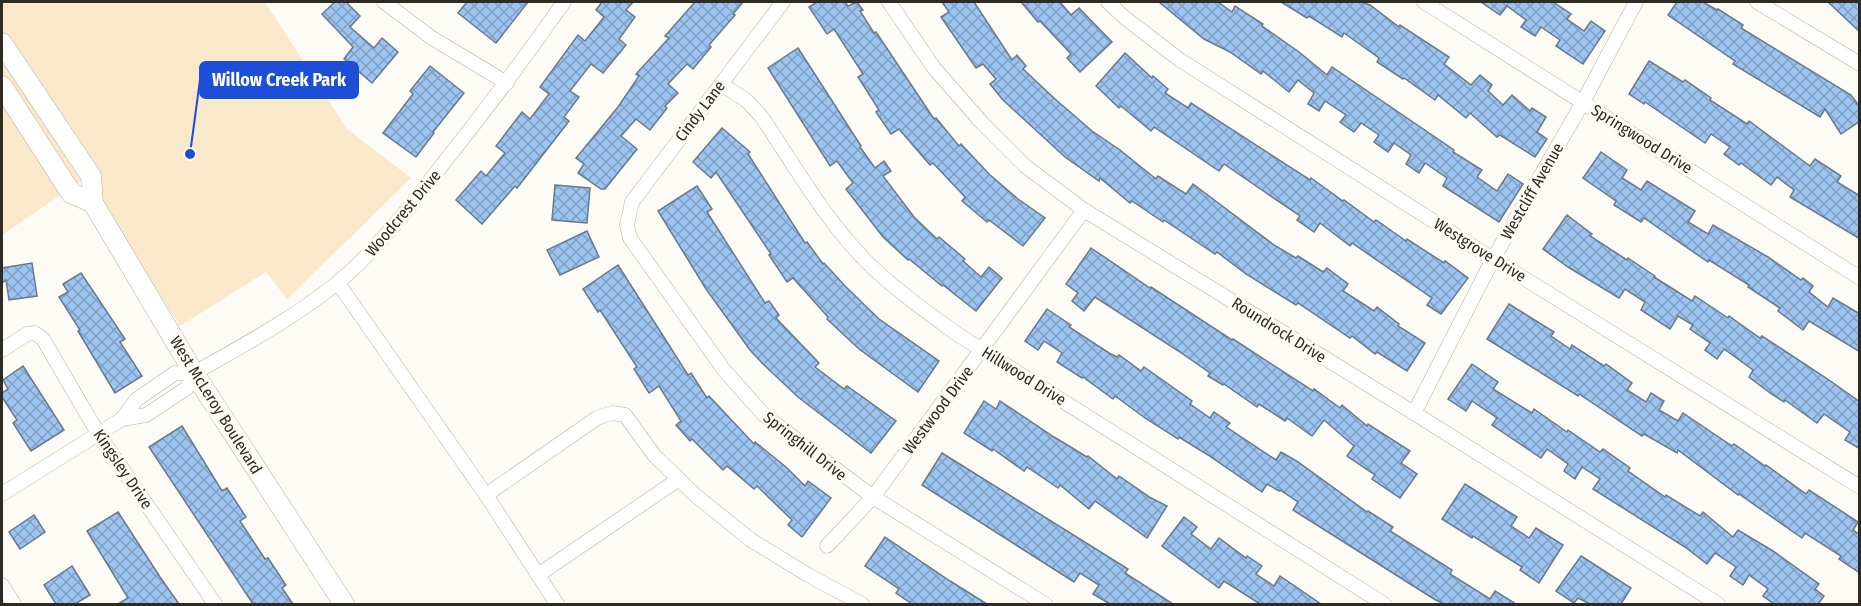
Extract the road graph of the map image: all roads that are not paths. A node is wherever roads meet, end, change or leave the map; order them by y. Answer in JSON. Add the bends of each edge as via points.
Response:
{"nodes":[{"id":1,"x":384,"y":2,"type":"edge"},
{"id":2,"x":564,"y":2,"type":"edge"},
{"id":3,"x":783,"y":2,"type":"edge"},
{"id":4,"x":889,"y":2,"type":"edge"},
{"id":5,"x":1108,"y":2,"type":"edge"},
{"id":6,"x":1424,"y":2,"type":"edge"},
{"id":7,"x":1636,"y":2,"type":"edge"},
{"id":8,"x":1757,"y":2,"type":"edge"},
{"id":9,"x":2,"y":43,"type":"edge"},
{"id":10,"x":1860,"y":64,"type":"edge"},
{"id":11,"x":507,"y":83,"type":"junction"},
{"id":12,"x":720,"y":84,"type":"junction"},
{"id":13,"x":2,"y":86,"type":"edge"},
{"id":14,"x":1583,"y":102,"type":"junction"},
{"id":15,"x":93,"y":203,"type":"junction"},
{"id":16,"x":1084,"y":210,"type":"junction"},
{"id":17,"x":627,"y":225,"type":"joint"},
{"id":18,"x":1493,"y":259,"type":"junction"},
{"id":19,"x":1860,"y":278,"type":"edge"},
{"id":20,"x":338,"y":283,"type":"junction"},
{"id":21,"x":2,"y":350,"type":"edge"},
{"id":22,"x":983,"y":350,"type":"junction"},
{"id":23,"x":194,"y":373,"type":"junction"},
{"id":24,"x":1414,"y":413,"type":"junction"},
{"id":25,"x":122,"y":420,"type":"junction"},
{"id":26,"x":99,"y":435,"type":"junction"},
{"id":27,"x":679,"y":479,"type":"junction"},
{"id":28,"x":1860,"y":487,"type":"edge"},
{"id":29,"x":2,"y":494,"type":"edge"},
{"id":30,"x":486,"y":495,"type":"junction"},
{"id":31,"x":873,"y":497,"type":"junction"},
{"id":32,"x":827,"y":546,"type":"dead end"},
{"id":33,"x":538,"y":575,"type":"junction"},
{"id":34,"x":2,"y":585,"type":"edge"},
{"id":35,"x":14,"y":604,"type":"edge"},
{"id":36,"x":215,"y":604,"type":"edge"},
{"id":37,"x":344,"y":604,"type":"edge"},
{"id":38,"x":557,"y":604,"type":"edge"},
{"id":39,"x":862,"y":604,"type":"edge"},
{"id":40,"x":1045,"y":604,"type":"edge"},
{"id":41,"x":1384,"y":604,"type":"edge"},
{"id":42,"x":1718,"y":604,"type":"edge"}],
"edges":[{"from":1,"to":11,"type":"street","via":[[432,38]]},
{"from":2,"to":11,"type":"street","name":"Woodcrest Drive"},
{"from":3,"to":12,"type":"street","name":"Cindy Lane"},
{"from":4,"to":16,"type":"street","name":"Roundrock Drive","via":[[934,68],[983,124],[1025,166]]},
{"from":5,"to":18,"type":"street","name":"Westgrove Drive","via":[[1180,60]]},
{"from":6,"to":14,"type":"street","name":"Springwood Drive"},
{"from":7,"to":14,"type":"street","name":"Westcliff Avenue"},
{"from":8,"to":10,"type":"street"},
{"from":9,"to":15,"type":"main road","name":"West McLeroy Boulevard","via":[[91,176]]},
{"from":11,"to":20,"type":"street","name":"Woodcrest Drive","via":[[376,247]]},
{"from":12,"to":17,"type":"street","name":"Cindy Lane","via":[[632,202]]},
{"from":12,"to":22,"type":"street","name":"Hillwood Drive","via":[[746,100],[761,116],[832,222],[870,265],[918,305]]},
{"from":13,"to":15,"type":"main road","name":"West McLeroy Boulevard","via":[[71,193]]},
{"from":14,"to":18,"type":"street","name":"Westcliff Avenue"},
{"from":14,"to":19,"type":"street","name":"Springwood Drive"},
{"from":15,"to":23,"type":"main road","name":"West McLeroy Boulevard"},
{"from":16,"to":22,"type":"street","name":"Westwood Drive"},
{"from":16,"to":24,"type":"street","name":"Roundrock Drive"},
{"from":17,"to":31,"type":"street","name":"Springhill Drive","via":[[630,238],[673,300],[724,370],[764,415]]},
{"from":18,"to":24,"type":"street","name":"Westcliff Avenue"},
{"from":18,"to":28,"type":"street","name":"Westgrove Drive"},
{"from":20,"to":23,"type":"street","name":"Woodcrest Drive","via":[[294,316]]},
{"from":20,"to":30,"type":"street"},
{"from":21,"to":26,"type":"street","name":"Kingsley Drive","via":[[27,334],[35,333],[43,339]]},
{"from":22,"to":31,"type":"street","name":"Westwood Drive"},
{"from":22,"to":41,"type":"street","name":"Hillwood Drive"},
{"from":23,"to":25,"type":"street","via":[[187,388],[146,415]]},
{"from":23,"to":25,"type":"street","via":[[175,373],[136,400]]},
{"from":23,"to":37,"type":"main road","name":"West McLeroy Boulevard"},
{"from":24,"to":42,"type":"street","name":"Roundrock Drive"},
{"from":25,"to":26,"type":"street"},
{"from":26,"to":29,"type":"street"},
{"from":26,"to":36,"type":"street","name":"Kingsley Drive"},
{"from":27,"to":30,"type":"street","via":[[654,455],[625,415],[612,413],[597,418]]},
{"from":27,"to":33,"type":"street"},
{"from":27,"to":39,"type":"street","via":[[751,540]]},
{"from":30,"to":33,"type":"street"},
{"from":31,"to":32,"type":"street","name":"Westwood Drive"},
{"from":31,"to":40,"type":"street","name":"Springhill Drive"},
{"from":33,"to":38,"type":"street"},
{"from":34,"to":35,"type":"street"}]}
